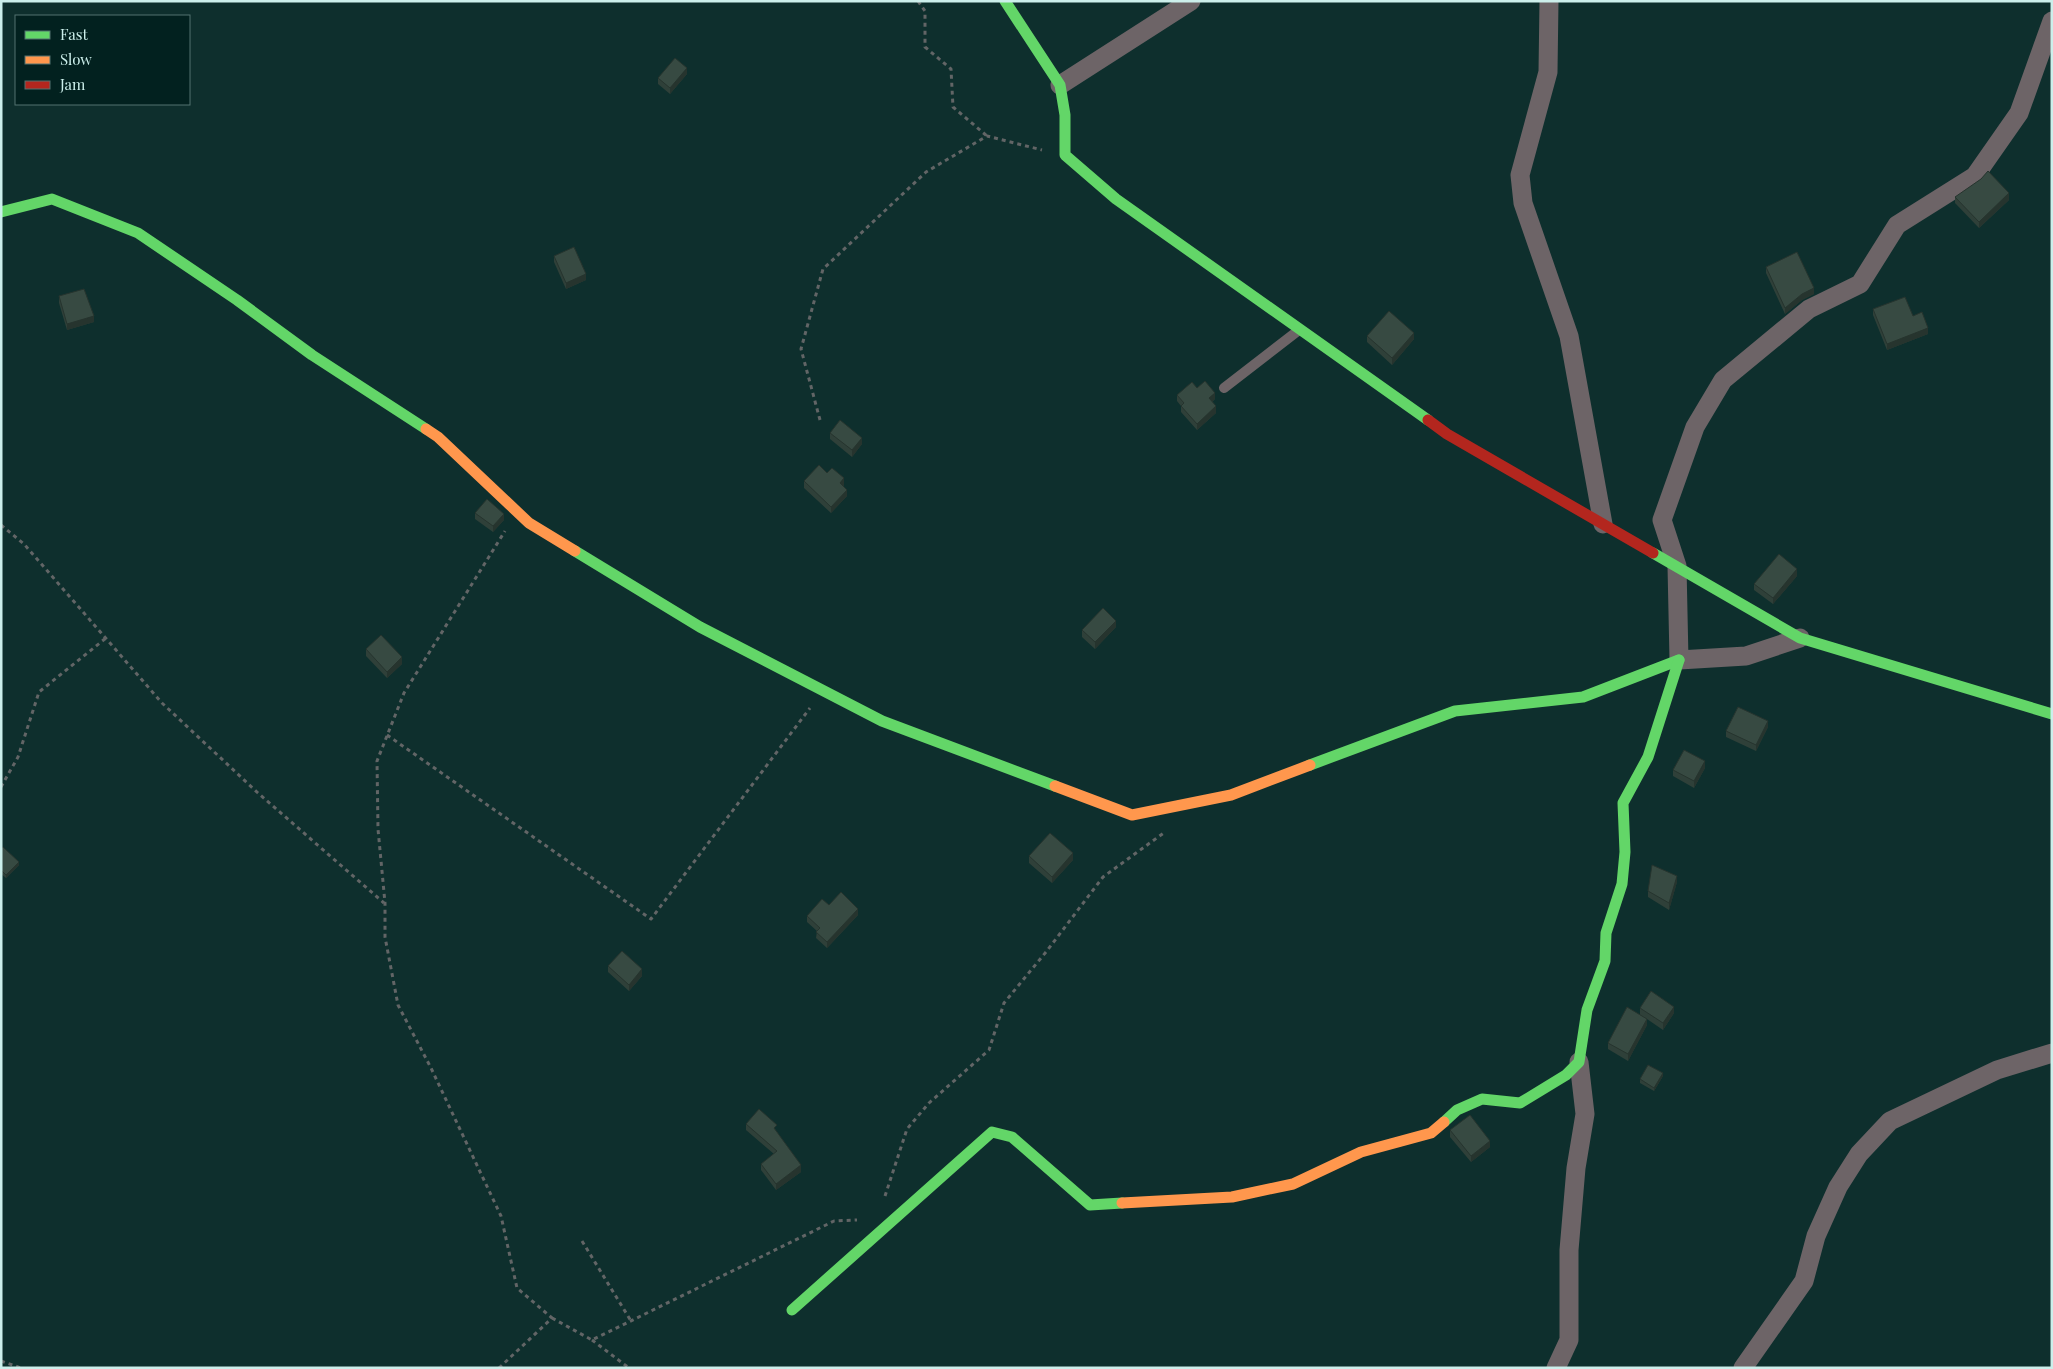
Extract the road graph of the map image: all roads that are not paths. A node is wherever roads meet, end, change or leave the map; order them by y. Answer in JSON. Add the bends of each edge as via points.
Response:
{"nodes":[{"id":1,"x":1005,"y":1,"type":"edge"},
{"id":2,"x":1191,"y":1,"type":"edge"},
{"id":3,"x":1549,"y":1,"type":"edge"},
{"id":4,"x":2052,"y":21,"type":"edge"},
{"id":5,"x":1060,"y":85,"type":"junction"},
{"id":6,"x":1,"y":212,"type":"edge"},
{"id":7,"x":1300,"y":330,"type":"junction"},
{"id":8,"x":1224,"y":388,"type":"dead end"},
{"id":9,"x":1603,"y":524,"type":"junction"},
{"id":10,"x":1676,"y":566,"type":"junction"},
{"id":11,"x":1800,"y":638,"type":"junction"},
{"id":12,"x":1679,"y":660,"type":"junction"},
{"id":13,"x":2052,"y":714,"type":"edge"},
{"id":14,"x":2052,"y":1053,"type":"edge"},
{"id":15,"x":1579,"y":1062,"type":"junction"},
{"id":16,"x":792,"y":1310,"type":"dead end"},
{"id":17,"x":1556,"y":1368,"type":"edge"},
{"id":18,"x":1744,"y":1368,"type":"edge"}],
"edges":[{"from":1,"to":5,"type":"street"},
{"from":2,"to":5,"type":"street"},
{"from":3,"to":9,"type":"street","via":[[1548,72],[1520,175],[1523,204],[1569,336]]},
{"from":4,"to":10,"type":"street","via":[[2019,113],[1974,176],[1897,225],[1860,284],[1809,308],[1723,380],[1695,427],[1662,520]]},
{"from":5,"to":7,"type":"street","via":[[1065,115],[1064,155],[1116,199]]},
{"from":6,"to":12,"type":"street","via":[[52,199],[138,233],[312,355],[438,437],[529,522],[700,627],[882,720],[1132,815],[1231,795],[1455,711],[1583,696]]},
{"from":7,"to":8,"type":"lane"},
{"from":7,"to":9,"type":"street","via":[[1448,434]]},
{"from":9,"to":10,"type":"street"},
{"from":10,"to":11,"type":"street"},
{"from":10,"to":12,"type":"street"},
{"from":11,"to":12,"type":"street","via":[[1746,656]]},
{"from":11,"to":13,"type":"street"},
{"from":12,"to":15,"type":"street","via":[[1648,757],[1623,803],[1625,852],[1622,884],[1606,933],[1605,961],[1587,1010]]},
{"from":14,"to":18,"type":"street","via":[[1997,1070],[1890,1121],[1859,1154],[1838,1187],[1816,1236],[1804,1281]]},
{"from":15,"to":16,"type":"street","via":[[1566,1075],[1520,1103],[1482,1099],[1458,1110],[1431,1133],[1361,1152],[1293,1184],[1232,1198],[1090,1205],[1012,1137],[992,1132]]},
{"from":15,"to":17,"type":"street","via":[[1585,1114],[1576,1168],[1569,1250],[1569,1340]]}]}
